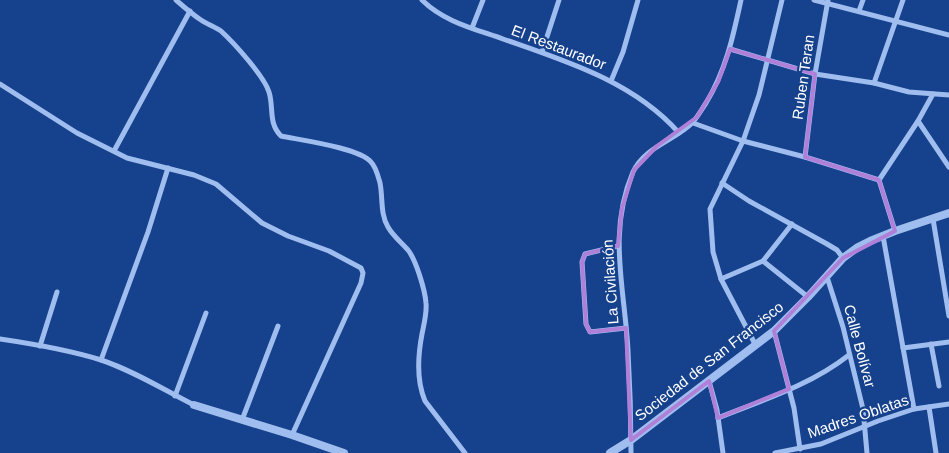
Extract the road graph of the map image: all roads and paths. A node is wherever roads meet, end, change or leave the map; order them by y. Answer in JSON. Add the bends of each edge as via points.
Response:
{"nodes":[{"id":1,"x":176,"y":0,"type":"edge"},
{"id":2,"x":422,"y":0,"type":"edge"},
{"id":3,"x":483,"y":0,"type":"edge"},
{"id":4,"x":558,"y":0,"type":"edge"},
{"id":5,"x":638,"y":0,"type":"edge"},
{"id":6,"x":741,"y":0,"type":"edge"},
{"id":7,"x":782,"y":0,"type":"edge"},
{"id":8,"x":814,"y":0,"type":"edge"},
{"id":9,"x":863,"y":0,"type":"edge"},
{"id":10,"x":903,"y":0,"type":"edge"},
{"id":11,"x":827,"y":2,"type":"edge"},
{"id":12,"x":190,"y":11,"type":"junction"},
{"id":13,"x":859,"y":11,"type":"junction"},
{"id":14,"x":896,"y":21,"type":"junction"},
{"id":15,"x":472,"y":28,"type":"junction"},
{"id":16,"x":949,"y":35,"type":"edge"},
{"id":17,"x":730,"y":50,"type":"junction"},
{"id":18,"x":542,"y":52,"type":"junction"},
{"id":19,"x":768,"y":60,"type":"junction"},
{"id":20,"x":815,"y":74,"type":"junction"},
{"id":21,"x":612,"y":81,"type":"junction"},
{"id":22,"x":874,"y":82,"type":"junction"},
{"id":23,"x":0,"y":84,"type":"edge"},
{"id":24,"x":933,"y":94,"type":"junction"},
{"id":25,"x":949,"y":94,"type":"edge"},
{"id":26,"x":918,"y":121,"type":"junction"},
{"id":27,"x":692,"y":123,"type":"junction"},
{"id":28,"x":679,"y":133,"type":"junction"},
{"id":29,"x":742,"y":141,"type":"junction"},
{"id":30,"x":114,"y":151,"type":"junction"},
{"id":31,"x":805,"y":157,"type":"junction"},
{"id":32,"x":949,"y":167,"type":"edge"},
{"id":33,"x":168,"y":168,"type":"junction"},
{"id":34,"x":879,"y":180,"type":"junction"},
{"id":35,"x":722,"y":183,"type":"junction"},
{"id":36,"x":949,"y":214,"type":"edge"},
{"id":37,"x":933,"y":219,"type":"junction"},
{"id":38,"x":792,"y":224,"type":"junction"},
{"id":39,"x":895,"y":231,"type":"junction"},
{"id":40,"x":883,"y":236,"type":"junction"},
{"id":41,"x":618,"y":246,"type":"junction"},
{"id":42,"x":843,"y":258,"type":"junction"},
{"id":43,"x":763,"y":261,"type":"junction"},
{"id":44,"x":827,"y":277,"type":"junction"},
{"id":45,"x":721,"y":280,"type":"junction"},
{"id":46,"x":57,"y":292,"type":"dead end"},
{"id":47,"x":808,"y":297,"type":"junction"},
{"id":48,"x":206,"y":313,"type":"dead end"},
{"id":49,"x":949,"y":316,"type":"edge"},
{"id":50,"x":278,"y":326,"type":"dead end"},
{"id":51,"x":626,"y":328,"type":"junction"},
{"id":52,"x":774,"y":330,"type":"junction"},
{"id":53,"x":0,"y":339,"type":"edge"},
{"id":54,"x":949,"y":342,"type":"edge"},
{"id":55,"x":755,"y":344,"type":"junction"},
{"id":56,"x":931,"y":344,"type":"junction"},
{"id":57,"x":40,"y":346,"type":"junction"},
{"id":58,"x":903,"y":348,"type":"junction"},
{"id":59,"x":849,"y":355,"type":"junction"},
{"id":60,"x":101,"y":360,"type":"junction"},
{"id":61,"x":709,"y":381,"type":"junction"},
{"id":62,"x":939,"y":386,"type":"dead end"},
{"id":63,"x":788,"y":390,"type":"junction"},
{"id":64,"x":175,"y":396,"type":"junction"},
{"id":65,"x":949,"y":404,"type":"edge"},
{"id":66,"x":194,"y":405,"type":"joint"},
{"id":67,"x":929,"y":407,"type":"junction"},
{"id":68,"x":914,"y":409,"type":"junction"},
{"id":69,"x":718,"y":418,"type":"junction"},
{"id":70,"x":242,"y":420,"type":"junction"},
{"id":71,"x":865,"y":426,"type":"junction"},
{"id":72,"x":292,"y":435,"type":"junction"},
{"id":73,"x":631,"y":440,"type":"junction"},
{"id":74,"x":800,"y":449,"type":"junction"},
{"id":75,"x":344,"y":453,"type":"edge"},
{"id":76,"x":465,"y":453,"type":"edge"},
{"id":77,"x":610,"y":453,"type":"edge"},
{"id":78,"x":631,"y":453,"type":"edge"},
{"id":79,"x":723,"y":453,"type":"edge"},
{"id":80,"x":775,"y":453,"type":"edge"},
{"id":81,"x":867,"y":453,"type":"edge"},
{"id":82,"x":936,"y":453,"type":"edge"}],
"edges":[{"from":1,"to":12,"type":"street"},
{"from":2,"to":15,"type":"street","name":"El Restaurador","via":[[446,18]]},
{"from":3,"to":15,"type":"street"},
{"from":4,"to":18,"type":"street"},
{"from":5,"to":21,"type":"street"},
{"from":6,"to":17,"type":"street","name":"La Civilación"},
{"from":7,"to":19,"type":"street"},
{"from":8,"to":11,"type":"street"},
{"from":9,"to":13,"type":"street"},
{"from":10,"to":14,"type":"street"},
{"from":11,"to":13,"type":"street"},
{"from":11,"to":20,"type":"street","name":"Ruben Teran"},
{"from":12,"to":30,"type":"street"},
{"from":12,"to":76,"type":"street","via":[[220,31],[257,73],[269,92],[273,123],[281,136],[346,150],[371,161],[378,175],[387,226],[409,251],[424,291],[426,305],[419,374],[421,392]]},
{"from":13,"to":14,"type":"street"},
{"from":14,"to":16,"type":"street"},
{"from":14,"to":22,"type":"street"},
{"from":15,"to":18,"type":"street","name":"El Restaurador"},
{"from":17,"to":19,"type":"street"},
{"from":17,"to":27,"type":"street","name":"La Civilación","via":[[718,82]]},
{"from":18,"to":21,"type":"street","name":"El Restaurador"},
{"from":19,"to":20,"type":"street"},
{"from":19,"to":29,"type":"street"},
{"from":20,"to":22,"type":"street"},
{"from":20,"to":31,"type":"street","name":"Ruben Teran"},
{"from":21,"to":28,"type":"street","name":"El Restaurador","via":[[661,113]]},
{"from":22,"to":24,"type":"street"},
{"from":23,"to":30,"type":"street"},
{"from":24,"to":25,"type":"street"},
{"from":24,"to":26,"type":"street"},
{"from":26,"to":32,"type":"street"},
{"from":26,"to":34,"type":"street"},
{"from":27,"to":28,"type":"street","name":"La Civilación"},
{"from":27,"to":29,"type":"street"},
{"from":28,"to":41,"type":"street","name":"La Civilación","via":[[657,146],[634,170],[622,208]]},
{"from":29,"to":31,"type":"street"},
{"from":29,"to":35,"type":"street"},
{"from":30,"to":33,"type":"street","via":[[127,158]]},
{"from":31,"to":34,"type":"street"},
{"from":33,"to":60,"type":"street"},
{"from":33,"to":72,"type":"street","via":[[216,184],[262,223],[330,251],[363,273]]},
{"from":34,"to":39,"type":"street"},
{"from":35,"to":38,"type":"street"},
{"from":35,"to":45,"type":"street","via":[[710,209],[713,252]]},
{"from":36,"to":37,"type":"street","name":"Sociedad de San Francisco"},
{"from":37,"to":39,"type":"street","name":"Sociedad de San Francisco"},
{"from":37,"to":49,"type":"street"},
{"from":38,"to":42,"type":"street","via":[[837,250]]},
{"from":38,"to":43,"type":"street"},
{"from":39,"to":40,"type":"street","name":"Sociedad de San Francisco"},
{"from":40,"to":42,"type":"street","name":"Sociedad de San Francisco"},
{"from":40,"to":58,"type":"street"},
{"from":41,"to":51,"type":"street","name":"La Civilación"},
{"from":41,"to":51,"type":"street","via":[[585,254],[582,262],[586,324],[590,332]]},
{"from":42,"to":44,"type":"street","name":"Sociedad de San Francisco"},
{"from":43,"to":45,"type":"street"},
{"from":43,"to":47,"type":"street"},
{"from":44,"to":47,"type":"street","name":"Sociedad de San Francisco"},
{"from":44,"to":59,"type":"street","name":"Calle Bolívar"},
{"from":45,"to":55,"type":"street"},
{"from":46,"to":57,"type":"street"},
{"from":47,"to":52,"type":"street","name":"Sociedad de San Francisco"},
{"from":48,"to":64,"type":"street"},
{"from":50,"to":70,"type":"street"},
{"from":51,"to":73,"type":"street","name":"La Civilación"},
{"from":52,"to":55,"type":"street","name":"Sociedad de San Francisco"},
{"from":52,"to":63,"type":"street"},
{"from":53,"to":57,"type":"street"},
{"from":54,"to":56,"type":"street"},
{"from":55,"to":61,"type":"street","name":"Sociedad de San Francisco"},
{"from":56,"to":58,"type":"street"},
{"from":56,"to":62,"type":"street"},
{"from":57,"to":60,"type":"street"},
{"from":58,"to":68,"type":"street"},
{"from":59,"to":63,"type":"street","via":[[811,380]]},
{"from":59,"to":71,"type":"street","name":"Calle Bolívar"},
{"from":60,"to":64,"type":"street"},
{"from":61,"to":69,"type":"street"},
{"from":61,"to":73,"type":"street","name":"Sociedad de San Francisco"},
{"from":63,"to":69,"type":"street"},
{"from":63,"to":74,"type":"street"},
{"from":64,"to":66,"type":"street"},
{"from":65,"to":67,"type":"street","name":"Madres Oblatas"},
{"from":66,"to":70,"type":"street"},
{"from":67,"to":68,"type":"street","name":"Madres Oblatas"},
{"from":67,"to":82,"type":"street"},
{"from":68,"to":71,"type":"street","name":"Madres Oblatas"},
{"from":69,"to":79,"type":"street"},
{"from":70,"to":72,"type":"street"},
{"from":71,"to":74,"type":"street","name":"Madres Oblatas"},
{"from":71,"to":81,"type":"street","name":"Calle Bolívar"},
{"from":72,"to":75,"type":"street"},
{"from":73,"to":77,"type":"street","name":"Sociedad de San Francisco"},
{"from":73,"to":78,"type":"street","name":"La Civilación"},
{"from":74,"to":80,"type":"street","name":"Madres Oblatas"}]}
